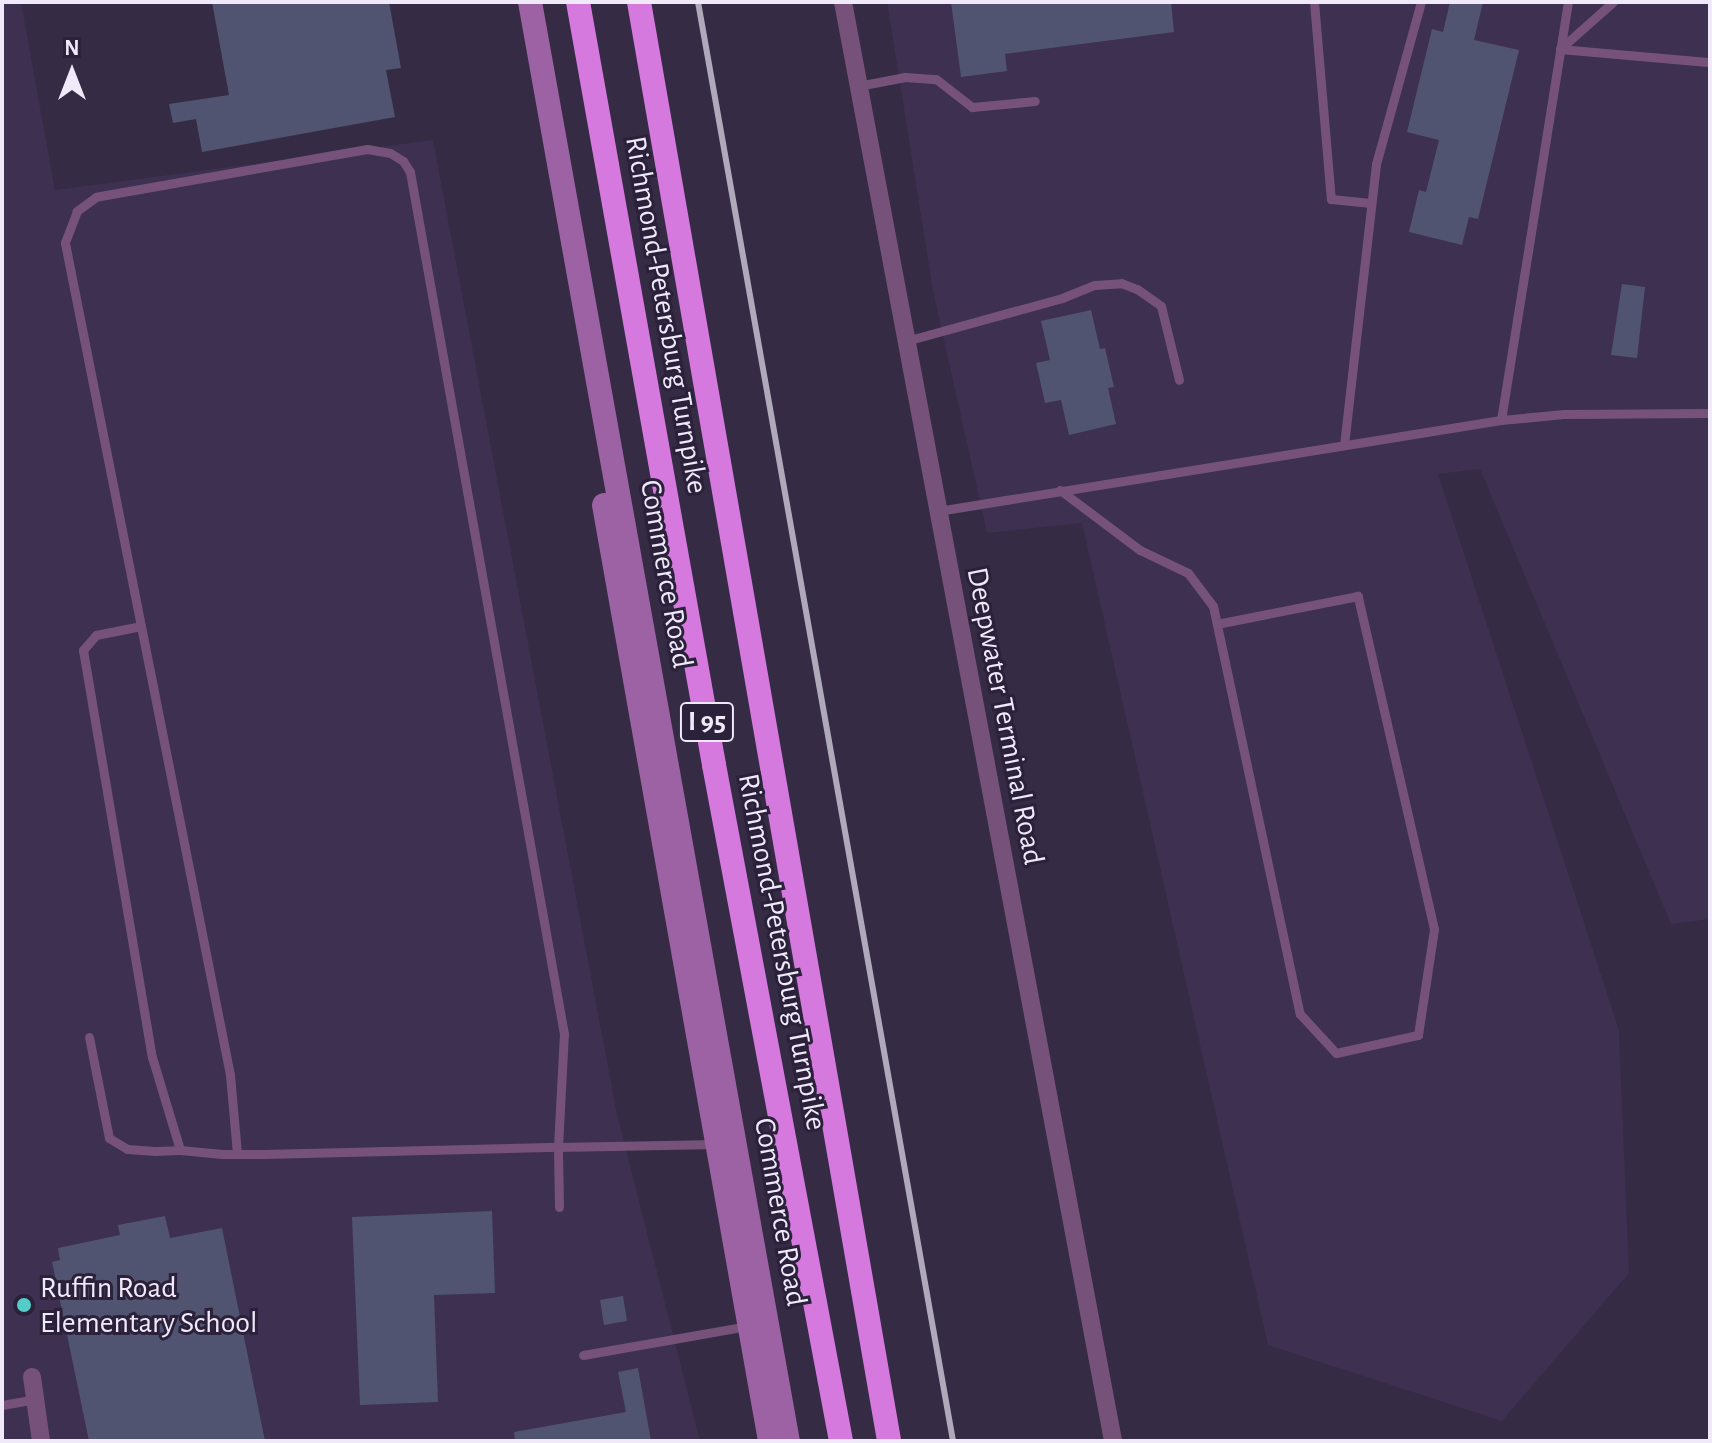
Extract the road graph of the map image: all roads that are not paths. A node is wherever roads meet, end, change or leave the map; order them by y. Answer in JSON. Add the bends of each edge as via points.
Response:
{"nodes":[{"id":1,"x":515,"y":2,"type":"edge"},
{"id":2,"x":530,"y":2,"type":"edge"},
{"id":3,"x":578,"y":2,"type":"edge"},
{"id":4,"x":639,"y":2,"type":"edge"},
{"id":5,"x":843,"y":2,"type":"edge"},
{"id":6,"x":1314,"y":2,"type":"edge"},
{"id":7,"x":1421,"y":2,"type":"edge"},
{"id":8,"x":1568,"y":2,"type":"edge"},
{"id":9,"x":1613,"y":2,"type":"edge"},
{"id":10,"x":1560,"y":49,"type":"junction"},
{"id":11,"x":1710,"y":62,"type":"edge"},
{"id":12,"x":858,"y":86,"type":"junction"},
{"id":13,"x":1035,"y":101,"type":"dead end"},
{"id":14,"x":1371,"y":203,"type":"junction"},
{"id":15,"x":906,"y":341,"type":"junction"},
{"id":16,"x":1179,"y":380,"type":"dead end"},
{"id":17,"x":1710,"y":413,"type":"edge"},
{"id":18,"x":1501,"y":420,"type":"junction"},
{"id":19,"x":1344,"y":445,"type":"junction"},
{"id":20,"x":1060,"y":490,"type":"junction"},
{"id":21,"x":938,"y":511,"type":"junction"},
{"id":22,"x":1217,"y":624,"type":"junction"},
{"id":23,"x":141,"y":626,"type":"junction"},
{"id":24,"x":89,"y":1037,"type":"dead end"},
{"id":25,"x":728,"y":1144,"type":"junction"},
{"id":26,"x":558,"y":1147,"type":"junction"},
{"id":27,"x":180,"y":1150,"type":"junction"},
{"id":28,"x":237,"y":1154,"type":"junction"},
{"id":29,"x":559,"y":1207,"type":"dead end"},
{"id":30,"x":758,"y":1324,"type":"junction"},
{"id":31,"x":583,"y":1355,"type":"dead end"},
{"id":32,"x":32,"y":1377,"type":"dead end"},
{"id":33,"x":35,"y":1399,"type":"junction"},
{"id":34,"x":2,"y":1405,"type":"edge"},
{"id":35,"x":41,"y":1441,"type":"edge"},
{"id":36,"x":770,"y":1441,"type":"edge"},
{"id":37,"x":788,"y":1441,"type":"edge"},
{"id":38,"x":841,"y":1441,"type":"edge"},
{"id":39,"x":889,"y":1441,"type":"edge"},
{"id":40,"x":1113,"y":1441,"type":"edge"}],
"edges":[{"from":1,"to":25,"type":"main road","name":"Commerce Road"},
{"from":2,"to":25,"type":"main road","name":"Commerce Road"},
{"from":3,"to":38,"type":"highway","name":"Richmond-Petersburg Turnpike","number":"I 95"},
{"from":4,"to":39,"type":"highway","name":"Richmond-Petersburg Turnpike","number":"I 95"},
{"from":5,"to":12,"type":"street","name":"Deepwater Terminal Road"},
{"from":6,"to":14,"type":"lane","via":[[1331,199]]},
{"from":7,"to":14,"type":"lane","via":[[1376,164]]},
{"from":8,"to":10,"type":"lane"},
{"from":9,"to":10,"type":"lane"},
{"from":10,"to":11,"type":"lane"},
{"from":10,"to":18,"type":"lane"},
{"from":12,"to":13,"type":"lane","via":[[905,77],[936,79],[972,107]]},
{"from":12,"to":15,"type":"street","name":"Deepwater Terminal Road"},
{"from":14,"to":19,"type":"lane"},
{"from":15,"to":16,"type":"lane","via":[[1095,285],[1121,283],[1161,306]]},
{"from":15,"to":21,"type":"street","name":"Deepwater Terminal Road"},
{"from":17,"to":18,"type":"lane"},
{"from":18,"to":19,"type":"lane"},
{"from":19,"to":20,"type":"lane"},
{"from":20,"to":21,"type":"lane"},
{"from":20,"to":22,"type":"lane","via":[[1140,550],[1188,573],[1213,606]]},
{"from":21,"to":40,"type":"street","name":"Deepwater Terminal Road"},
{"from":22,"to":22,"type":"lane","via":[[1300,1014],[1336,1053],[1418,1035],[1434,929],[1358,596]]},
{"from":23,"to":26,"type":"lane","via":[[65,243],[77,211],[96,197],[111,194],[367,149],[390,153],[410,172],[564,1034]]},
{"from":23,"to":27,"type":"lane","via":[[96,635],[83,650],[152,1057]]},
{"from":23,"to":28,"type":"lane","via":[[230,1075]]},
{"from":24,"to":27,"type":"lane","via":[[109,1138],[127,1149]]},
{"from":25,"to":26,"type":"lane"},
{"from":25,"to":30,"type":"main road","name":"Commerce Road"},
{"from":26,"to":28,"type":"lane"},
{"from":26,"to":29,"type":"lane"},
{"from":27,"to":28,"type":"lane"},
{"from":30,"to":31,"type":"lane"},
{"from":30,"to":36,"type":"main road","name":"Commerce Road"},
{"from":30,"to":37,"type":"main road","name":"Commerce Road"},
{"from":32,"to":33,"type":"street"},
{"from":33,"to":34,"type":"lane"},
{"from":33,"to":35,"type":"street"}]}
